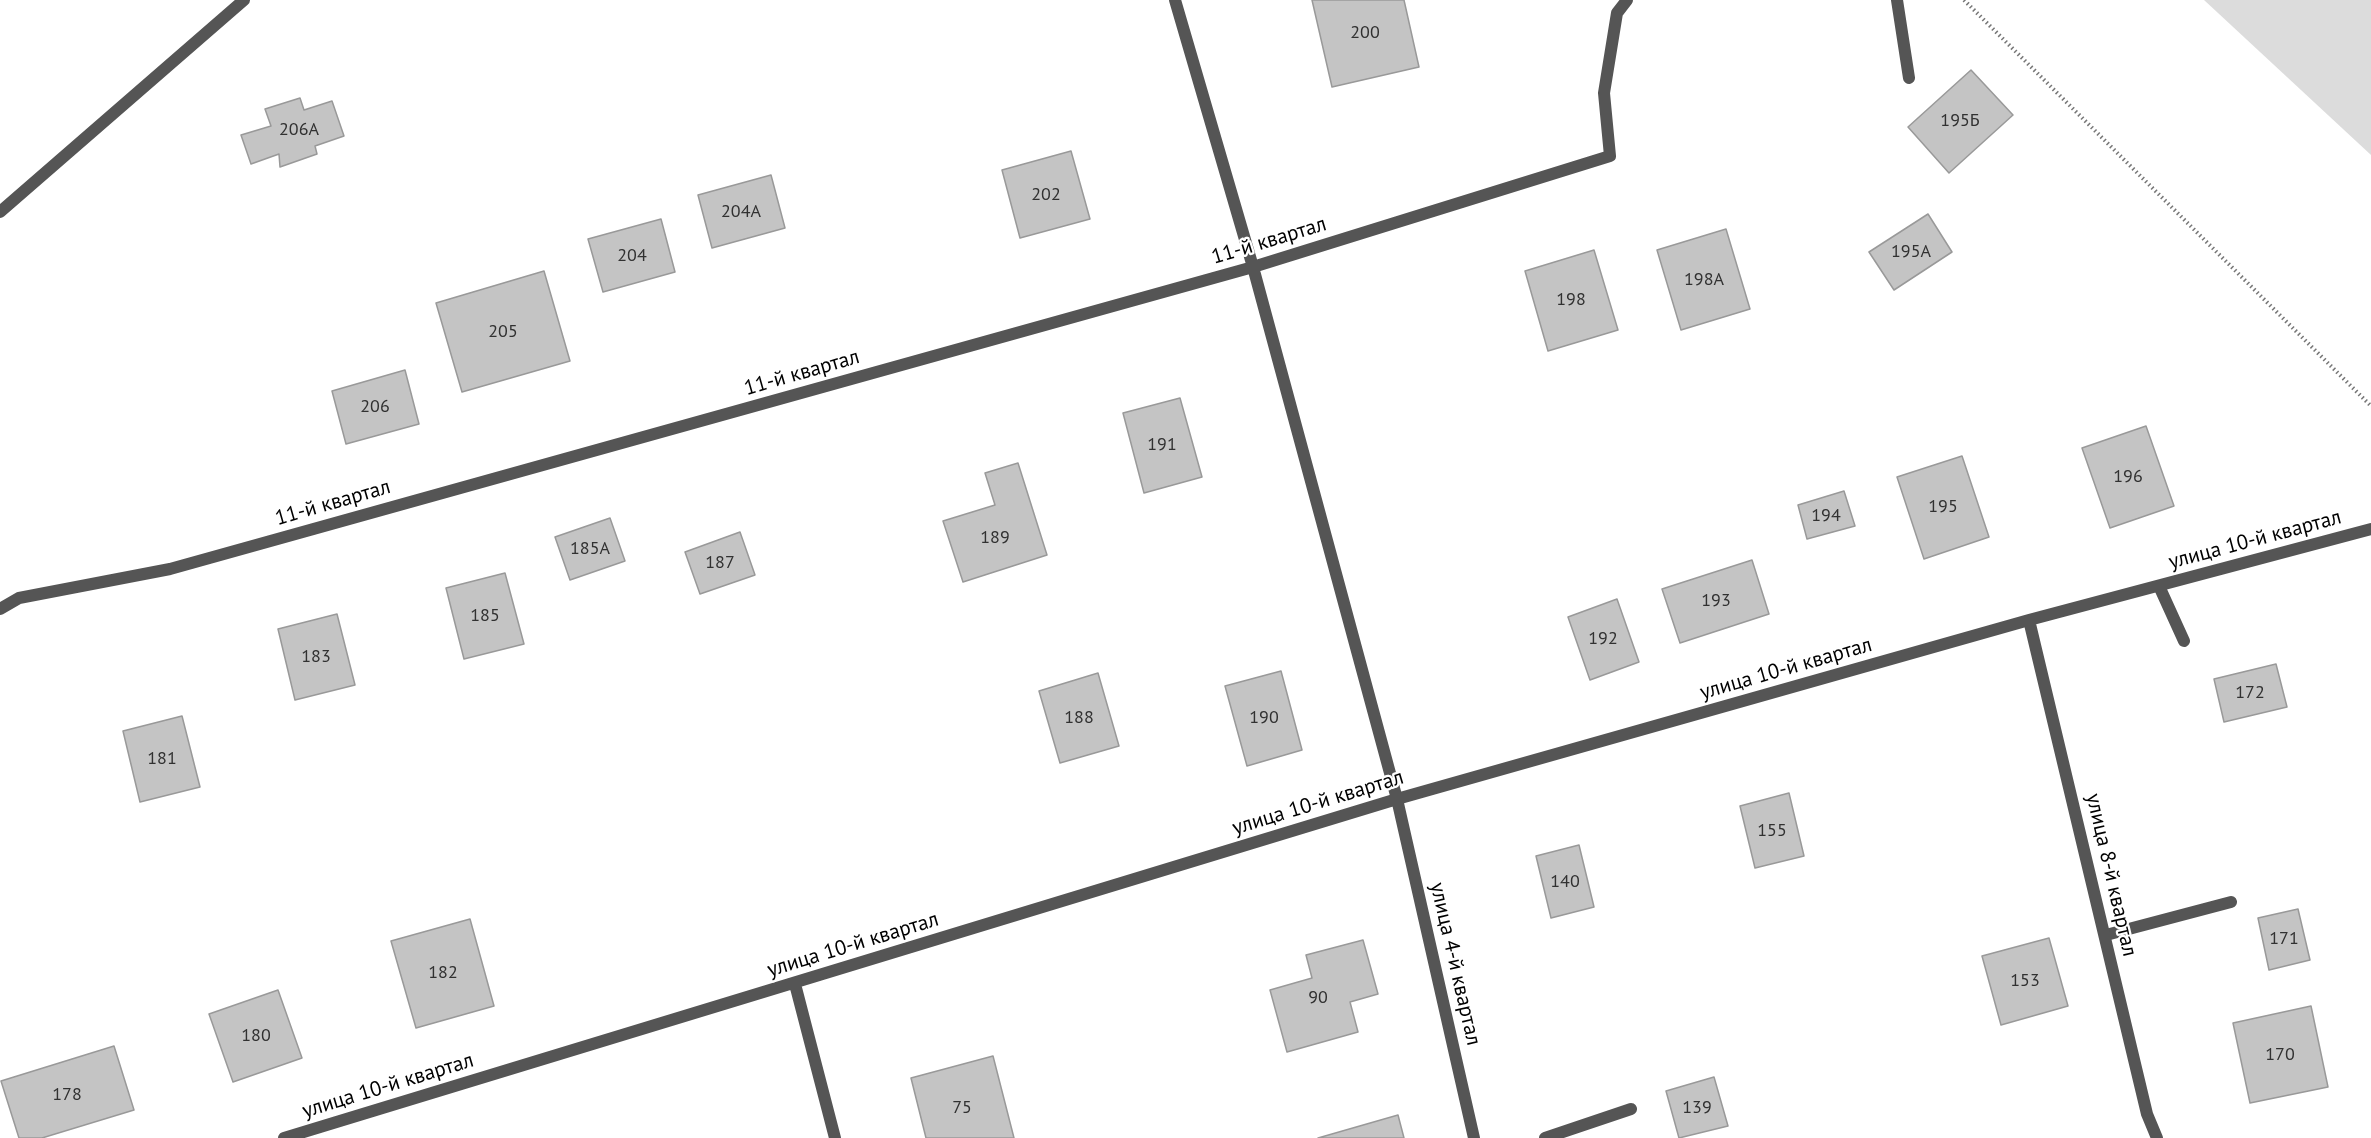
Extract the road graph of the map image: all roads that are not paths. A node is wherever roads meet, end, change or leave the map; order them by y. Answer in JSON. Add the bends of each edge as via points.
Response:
{"nodes":[{"id":1,"x":244,"y":0,"type":"edge"},
{"id":2,"x":1174,"y":0,"type":"edge"},
{"id":3,"x":1627,"y":0,"type":"edge"},
{"id":4,"x":1898,"y":0,"type":"edge"},
{"id":5,"x":1909,"y":78,"type":"dead end"},
{"id":6,"x":0,"y":212,"type":"edge"},
{"id":7,"x":1253,"y":267,"type":"junction"},
{"id":8,"x":2371,"y":529,"type":"edge"},
{"id":9,"x":2160,"y":586,"type":"junction"},
{"id":10,"x":0,"y":609,"type":"edge"},
{"id":11,"x":2029,"y":620,"type":"junction"},
{"id":12,"x":2184,"y":641,"type":"dead end"},
{"id":13,"x":1397,"y":799,"type":"junction"},
{"id":14,"x":2231,"y":902,"type":"dead end"},
{"id":15,"x":2106,"y":935,"type":"junction"},
{"id":16,"x":795,"y":984,"type":"junction"},
{"id":17,"x":1631,"y":1109,"type":"dead end"},
{"id":18,"x":284,"y":1138,"type":"edge"},
{"id":19,"x":835,"y":1138,"type":"edge"},
{"id":20,"x":1474,"y":1138,"type":"edge"},
{"id":21,"x":1545,"y":1138,"type":"edge"},
{"id":22,"x":2157,"y":1138,"type":"edge"}],
"edges":[{"from":1,"to":6,"type":"street"},
{"from":2,"to":7,"type":"street","name":"улица 4-й квартал"},
{"from":3,"to":7,"type":"street","name":"11-й квартал","via":[[1617,13],[1604,93],[1610,156]]},
{"from":4,"to":5,"type":"street"},
{"from":7,"to":10,"type":"street","name":"11-й квартал","via":[[170,569],[19,598]]},
{"from":7,"to":13,"type":"street","name":"улица 4-й квартал"},
{"from":8,"to":9,"type":"street","name":"улица 10-й квартал"},
{"from":9,"to":11,"type":"street","name":"улица 10-й квартал"},
{"from":9,"to":12,"type":"street"},
{"from":11,"to":13,"type":"street","name":"улица 10-й квартал"},
{"from":11,"to":15,"type":"street","name":"улица 8-й квартал"},
{"from":13,"to":16,"type":"street","name":"улица 10-й квартал"},
{"from":13,"to":20,"type":"street","name":"улица 4-й квартал"},
{"from":14,"to":15,"type":"street"},
{"from":15,"to":22,"type":"street","name":"улица 8-й квартал","via":[[2147,1114]]},
{"from":16,"to":18,"type":"street","name":"улица 10-й квартал"},
{"from":16,"to":19,"type":"street"},
{"from":17,"to":21,"type":"street"}]}
